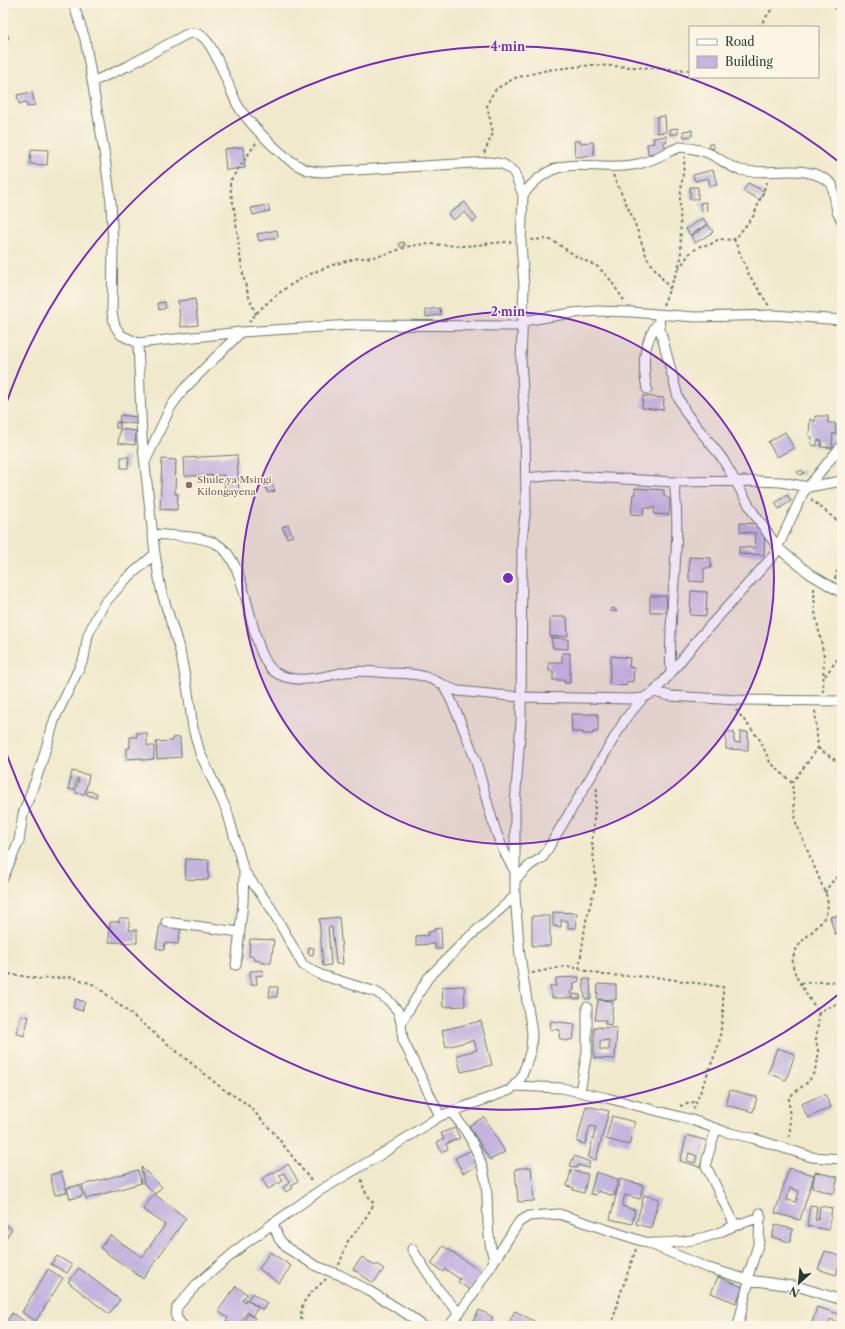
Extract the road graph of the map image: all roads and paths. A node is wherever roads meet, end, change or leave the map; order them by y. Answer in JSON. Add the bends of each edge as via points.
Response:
{"nodes":[{"id":1,"x":73,"y":3,"type":"edge"},
{"id":2,"x":776,"y":3,"type":"edge"},
{"id":3,"x":838,"y":3,"type":"edge"},
{"id":4,"x":842,"y":11,"type":"edge"},
{"id":5,"x":760,"y":26,"type":"edge"},
{"id":6,"x":689,"y":70,"type":"edge"},
{"id":7,"x":92,"y":82,"type":"junction"},
{"id":8,"x":261,"y":133,"type":"junction"},
{"id":9,"x":686,"y":148,"type":"junction"},
{"id":10,"x":478,"y":163,"type":"junction"},
{"id":11,"x":605,"y":166,"type":"junction"},
{"id":12,"x":770,"y":171,"type":"junction"},
{"id":13,"x":523,"y":195,"type":"junction"},
{"id":14,"x":842,"y":221,"type":"edge"},
{"id":15,"x":734,"y":238,"type":"junction"},
{"id":16,"x":521,"y":242,"type":"junction"},
{"id":17,"x":678,"y":271,"type":"junction"},
{"id":18,"x":670,"y":289,"type":"junction"},
{"id":19,"x":631,"y":312,"type":"junction"},
{"id":20,"x":256,"y":314,"type":"junction"},
{"id":21,"x":774,"y":315,"type":"junction"},
{"id":22,"x":659,"y":318,"type":"junction"},
{"id":23,"x":842,"y":320,"type":"edge"},
{"id":24,"x":523,"y":324,"type":"junction"},
{"id":25,"x":241,"y":332,"type":"junction"},
{"id":26,"x":138,"y":343,"type":"junction"},
{"id":27,"x":647,"y":389,"type":"dead end"},
{"id":28,"x":842,"y":445,"type":"edge"},
{"id":29,"x":144,"y":463,"type":"junction"},
{"id":30,"x":526,"y":478,"type":"junction"},
{"id":31,"x":842,"y":481,"type":"edge"},
{"id":32,"x":674,"y":482,"type":"junction"},
{"id":33,"x":736,"y":482,"type":"junction"},
{"id":34,"x":806,"y":490,"type":"junction"},
{"id":35,"x":842,"y":525,"type":"edge"},
{"id":36,"x":152,"y":534,"type":"junction"},
{"id":37,"x":778,"y":548,"type":"junction"},
{"id":38,"x":155,"y":554,"type":"junction"},
{"id":39,"x":842,"y":554,"type":"edge"},
{"id":40,"x":817,"y":578,"type":"junction"},
{"id":41,"x":838,"y":590,"type":"edge"},
{"id":42,"x":842,"y":653,"type":"edge"},
{"id":43,"x":671,"y":673,"type":"junction"},
{"id":44,"x":824,"y":677,"type":"junction"},
{"id":45,"x":444,"y":686,"type":"junction"},
{"id":46,"x":654,"y":692,"type":"junction"},
{"id":47,"x":521,"y":697,"type":"junction"},
{"id":48,"x":643,"y":698,"type":"junction"},
{"id":49,"x":730,"y":700,"type":"junction"},
{"id":50,"x":820,"y":701,"type":"junction"},
{"id":51,"x":842,"y":701,"type":"edge"},
{"id":52,"x":818,"y":748,"type":"junction"},
{"id":53,"x":842,"y":765,"type":"edge"},
{"id":54,"x":592,"y":777,"type":"junction"},
{"id":55,"x":792,"y":783,"type":"junction"},
{"id":56,"x":244,"y":871,"type":"junction"},
{"id":57,"x":842,"y":873,"type":"edge"},
{"id":58,"x":515,"y":876,"type":"junction"},
{"id":59,"x":3,"y":878,"type":"edge"},
{"id":60,"x":825,"y":893,"type":"junction"},
{"id":61,"x":515,"y":896,"type":"junction"},
{"id":62,"x":166,"y":922,"type":"dead end"},
{"id":63,"x":239,"y":932,"type":"junction"},
{"id":64,"x":236,"y":965,"type":"dead end"},
{"id":65,"x":579,"y":969,"type":"junction"},
{"id":66,"x":3,"y":973,"type":"edge"},
{"id":67,"x":523,"y":975,"type":"junction"},
{"id":68,"x":842,"y":981,"type":"edge"},
{"id":69,"x":801,"y":983,"type":"junction"},
{"id":70,"x":842,"y":1002,"type":"edge"},
{"id":71,"x":587,"y":1007,"type":"dead end"},
{"id":72,"x":818,"y":1014,"type":"junction"},
{"id":73,"x":401,"y":1023,"type":"junction"},
{"id":74,"x":514,"y":1086,"type":"junction"},
{"id":75,"x":580,"y":1092,"type":"junction"},
{"id":76,"x":450,"y":1112,"type":"junction"},
{"id":77,"x":440,"y":1116,"type":"junction"},
{"id":78,"x":689,"y":1119,"type":"junction"},
{"id":79,"x":716,"y":1129,"type":"junction"},
{"id":80,"x":787,"y":1149,"type":"junction"},
{"id":81,"x":842,"y":1159,"type":"edge"},
{"id":82,"x":361,"y":1166,"type":"junction"},
{"id":83,"x":319,"y":1190,"type":"junction"},
{"id":84,"x":273,"y":1223,"type":"junction"},
{"id":85,"x":735,"y":1225,"type":"junction"},
{"id":86,"x":644,"y":1241,"type":"junction"},
{"id":87,"x":412,"y":1249,"type":"dead end"},
{"id":88,"x":494,"y":1260,"type":"junction"},
{"id":89,"x":335,"y":1273,"type":"junction"},
{"id":90,"x":748,"y":1280,"type":"junction"},
{"id":91,"x":842,"y":1300,"type":"edge"},
{"id":92,"x":459,"y":1313,"type":"junction"},
{"id":93,"x":183,"y":1326,"type":"edge"},
{"id":94,"x":302,"y":1326,"type":"edge"},
{"id":95,"x":423,"y":1326,"type":"edge"},
{"id":96,"x":450,"y":1326,"type":"edge"},
{"id":97,"x":611,"y":1326,"type":"edge"},
{"id":98,"x":738,"y":1326,"type":"edge"}],
"edges":[{"from":1,"to":7,"type":"street","via":[[84,39]]},
{"from":2,"to":5,"type":"path"},
{"from":3,"to":4,"type":"street"},
{"from":6,"to":10,"type":"path","via":[[592,65],[554,69],[514,78],[496,89],[490,98],[487,106],[493,133]]},
{"from":7,"to":8,"type":"street","via":[[185,35],[197,33],[209,43],[238,105]]},
{"from":7,"to":26,"type":"street","via":[[111,202],[112,313],[115,326],[122,335]]},
{"from":8,"to":10,"type":"street","via":[[298,166],[311,172]]},
{"from":8,"to":20,"type":"path","via":[[230,182],[236,216],[239,262]]},
{"from":9,"to":11,"type":"street","via":[[680,147],[637,165]]},
{"from":9,"to":12,"type":"street","via":[[704,151],[739,170]]},
{"from":9,"to":17,"type":"path","via":[[680,199],[681,241]]},
{"from":10,"to":13,"type":"street","via":[[503,164],[514,172]]},
{"from":11,"to":13,"type":"street","via":[[579,164],[559,167],[544,173]]},
{"from":11,"to":18,"type":"path","via":[[619,186],[647,258]]},
{"from":12,"to":14,"type":"street","via":[[802,172],[830,182],[837,212]]},
{"from":12,"to":15,"type":"path","via":[[754,215]]},
{"from":13,"to":16,"type":"street"},
{"from":15,"to":17,"type":"path","via":[[719,239],[700,246],[689,254]]},
{"from":15,"to":21,"type":"path","via":[[749,275]]},
{"from":16,"to":19,"type":"path","via":[[541,239],[553,241],[598,267],[609,278]]},
{"from":16,"to":20,"type":"path","via":[[467,246],[421,244],[380,256],[325,267],[304,276]]},
{"from":16,"to":24,"type":"street"},
{"from":17,"to":18,"type":"path"},
{"from":18,"to":22,"type":"path"},
{"from":19,"to":22,"type":"street"},
{"from":19,"to":24,"type":"street","via":[[572,313]]},
{"from":20,"to":25,"type":"path"},
{"from":21,"to":22,"type":"street"},
{"from":21,"to":23,"type":"street"},
{"from":22,"to":27,"type":"street","via":[[645,350]]},
{"from":22,"to":33,"type":"street","via":[[681,405]]},
{"from":24,"to":25,"type":"street","via":[[352,325]]},
{"from":24,"to":30,"type":"street"},
{"from":25,"to":26,"type":"street"},
{"from":25,"to":29,"type":"street","via":[[183,390],[170,408]]},
{"from":26,"to":29,"type":"street"},
{"from":28,"to":34,"type":"street"},
{"from":29,"to":36,"type":"street"},
{"from":30,"to":32,"type":"street","via":[[556,475]]},
{"from":30,"to":47,"type":"street","via":[[522,540]]},
{"from":31,"to":34,"type":"street"},
{"from":32,"to":33,"type":"street"},
{"from":32,"to":43,"type":"street","via":[[677,529]]},
{"from":33,"to":34,"type":"street","via":[[781,482]]},
{"from":33,"to":37,"type":"street"},
{"from":34,"to":35,"type":"path"},
{"from":34,"to":37,"type":"street"},
{"from":36,"to":38,"type":"street"},
{"from":36,"to":45,"type":"street","via":[[196,538],[216,544],[230,556],[239,574],[262,654],[269,667],[277,674],[294,680],[347,672],[390,673],[427,677]]},
{"from":37,"to":40,"type":"street"},
{"from":37,"to":43,"type":"street"},
{"from":38,"to":56,"type":"street","via":[[161,590],[181,658],[200,753],[232,825]]},
{"from":38,"to":59,"type":"street","via":[[125,580],[104,604],[88,635],[84,658],[55,718],[23,814],[18,841]]},
{"from":39,"to":41,"type":"path","via":[[837,569]]},
{"from":40,"to":41,"type":"street"},
{"from":40,"to":44,"type":"path","via":[[814,602],[824,656]]},
{"from":42,"to":44,"type":"path"},
{"from":43,"to":46,"type":"street"},
{"from":44,"to":50,"type":"path"},
{"from":45,"to":47,"type":"street","via":[[458,691]]},
{"from":45,"to":58,"type":"street","via":[[467,738],[501,845]]},
{"from":46,"to":48,"type":"street"},
{"from":46,"to":49,"type":"street","via":[[671,696]]},
{"from":47,"to":48,"type":"street","via":[[557,696],[605,700]]},
{"from":47,"to":58,"type":"street","via":[[515,805]]},
{"from":48,"to":54,"type":"street","via":[[626,718]]},
{"from":49,"to":50,"type":"street"},
{"from":49,"to":55,"type":"path","via":[[760,740],[770,762]]},
{"from":50,"to":51,"type":"street"},
{"from":50,"to":52,"type":"path","via":[[815,715]]},
{"from":52,"to":53,"type":"path"},
{"from":52,"to":55,"type":"path"},
{"from":54,"to":58,"type":"street","via":[[543,857]]},
{"from":54,"to":65,"type":"path","via":[[598,791],[592,840],[596,883],[586,921]]},
{"from":55,"to":60,"type":"path","via":[[796,823]]},
{"from":56,"to":63,"type":"street"},
{"from":56,"to":73,"type":"street","via":[[271,908],[302,965],[321,975],[376,992],[398,1011]]},
{"from":57,"to":60,"type":"path","via":[[830,884]]},
{"from":58,"to":61,"type":"street"},
{"from":60,"to":69,"type":"path","via":[[828,910],[818,927],[795,953],[794,965]]},
{"from":61,"to":67,"type":"street"},
{"from":61,"to":73,"type":"street","via":[[428,978]]},
{"from":62,"to":63,"type":"street"},
{"from":63,"to":64,"type":"street"},
{"from":65,"to":67,"type":"path","via":[[567,966]]},
{"from":65,"to":78,"type":"path","via":[[603,975],[655,977],[723,987],[719,1044]]},
{"from":66,"to":83,"type":"path","via":[[40,979],[72,977],[95,985],[223,1090],[247,1104],[274,1133]]},
{"from":67,"to":74,"type":"street","via":[[532,1033],[531,1049],[526,1065]]},
{"from":68,"to":69,"type":"path"},
{"from":69,"to":72,"type":"path"},
{"from":70,"to":72,"type":"path","via":[[824,1008]]},
{"from":71,"to":75,"type":"street","via":[[587,1052]]},
{"from":72,"to":80,"type":"path","via":[[818,1059],[812,1077],[789,1099],[790,1133]]},
{"from":73,"to":77,"type":"street","via":[[407,1048]]},
{"from":74,"to":75,"type":"street","via":[[545,1086]]},
{"from":74,"to":76,"type":"street","via":[[510,1090]]},
{"from":75,"to":78,"type":"street"},
{"from":76,"to":77,"type":"street"},
{"from":76,"to":88,"type":"street","via":[[460,1123],[482,1165],[487,1194],[488,1233]]},
{"from":77,"to":82,"type":"street"},
{"from":78,"to":79,"type":"street"},
{"from":79,"to":80,"type":"street"},
{"from":79,"to":85,"type":"street","via":[[706,1166]]},
{"from":80,"to":81,"type":"street","via":[[812,1157]]},
{"from":82,"to":83,"type":"street"},
{"from":82,"to":89,"type":"path","via":[[362,1185],[374,1204],[348,1241]]},
{"from":83,"to":84,"type":"street"},
{"from":84,"to":89,"type":"street","via":[[279,1238],[287,1248],[316,1266]]},
{"from":84,"to":93,"type":"street","via":[[243,1245],[182,1300],[176,1317]]},
{"from":85,"to":86,"type":"street","via":[[692,1240],[672,1243]]},
{"from":85,"to":90,"type":"street","via":[[761,1215],[760,1242]]},
{"from":86,"to":88,"type":"street","via":[[559,1214],[529,1216],[519,1222]]},
{"from":86,"to":90,"type":"street","via":[[705,1267]]},
{"from":86,"to":97,"type":"path","via":[[621,1292]]},
{"from":87,"to":92,"type":"street","via":[[438,1289]]},
{"from":88,"to":92,"type":"street"},
{"from":89,"to":94,"type":"path","via":[[307,1295],[301,1310]]},
{"from":89,"to":95,"type":"street","via":[[366,1289]]},
{"from":90,"to":91,"type":"street","via":[[800,1287]]},
{"from":90,"to":98,"type":"street"},
{"from":92,"to":96,"type":"street"}]}
